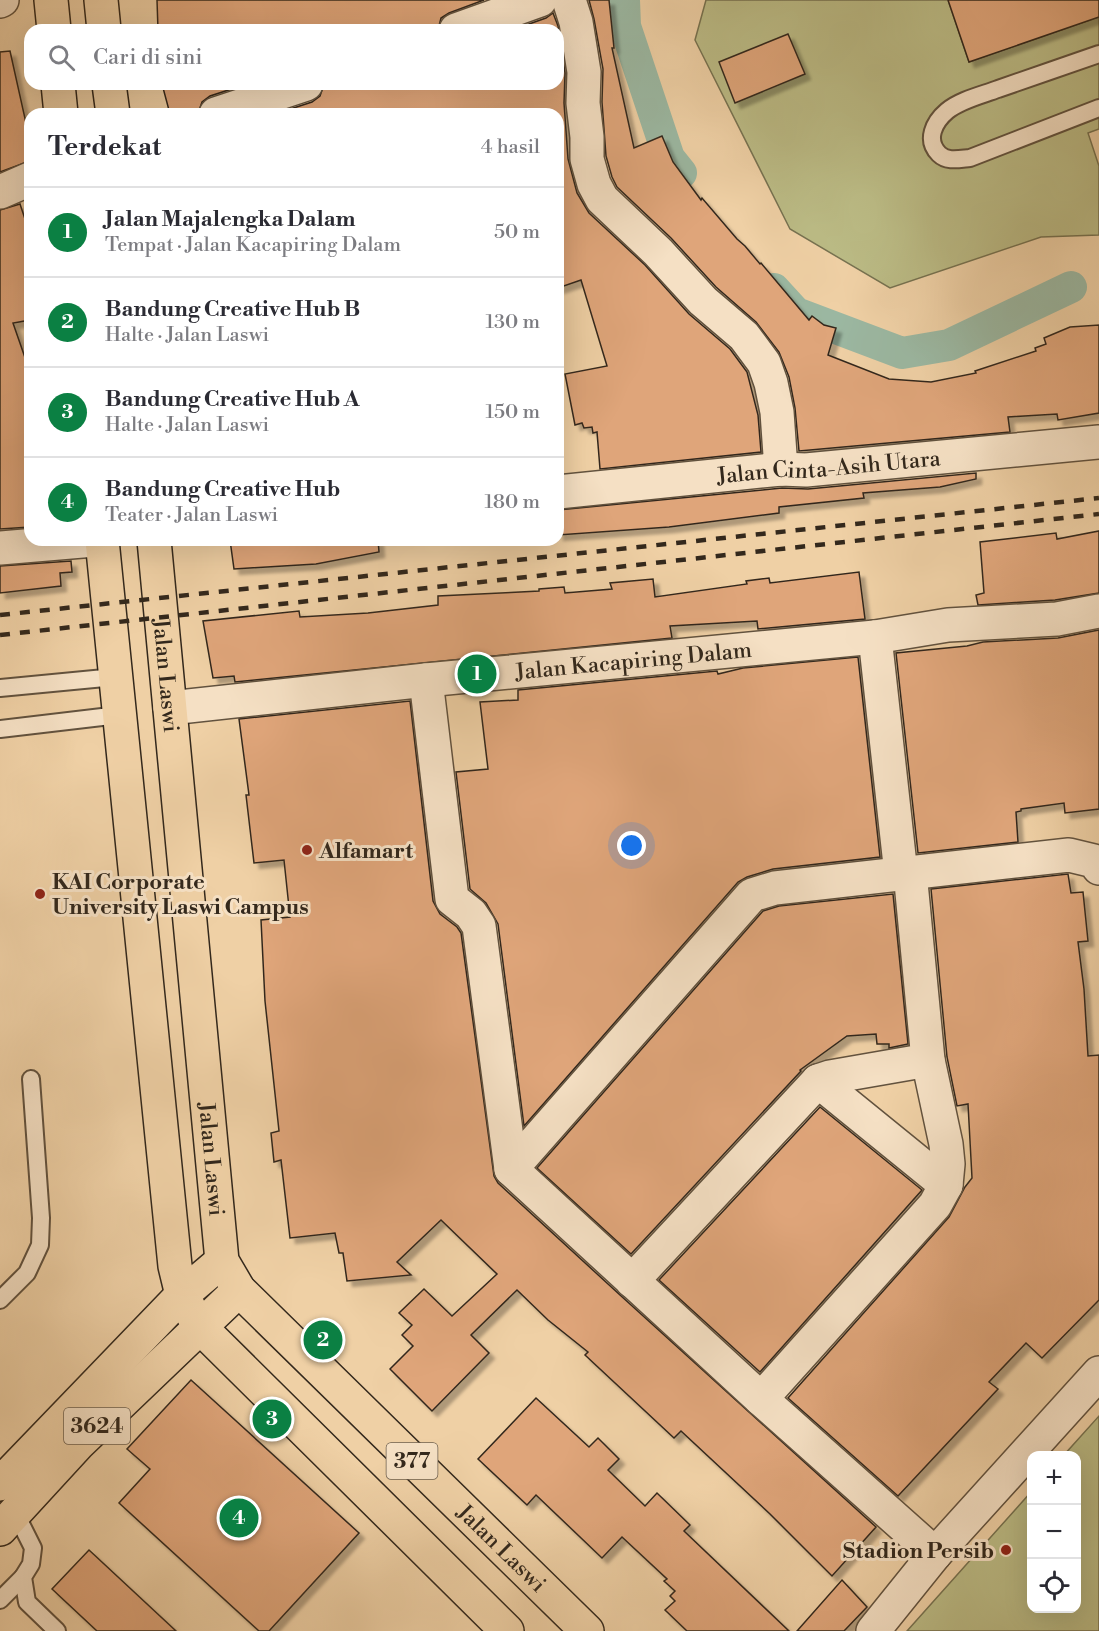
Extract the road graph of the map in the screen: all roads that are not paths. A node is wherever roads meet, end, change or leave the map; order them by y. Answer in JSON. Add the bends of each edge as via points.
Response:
{"nodes":[{"id":1,"x":51,"y":0,"type":"edge"},
{"id":2,"x":101,"y":0,"type":"edge"},
{"id":3,"x":540,"y":0,"type":"edge"},
{"id":4,"x":569,"y":0,"type":"edge"},
{"id":5,"x":53,"y":24,"type":"edge"},
{"id":6,"x":103,"y":24,"type":"edge"},
{"id":7,"x":473,"y":24,"type":"edge"},
{"id":8,"x":1099,"y":54,"type":"edge"},
{"id":9,"x":59,"y":90,"type":"edge"},
{"id":10,"x":111,"y":90,"type":"edge"},
{"id":11,"x":288,"y":90,"type":"edge"},
{"id":12,"x":60,"y":108,"type":"edge"},
{"id":13,"x":112,"y":108,"type":"edge"},
{"id":14,"x":234,"y":108,"type":"edge"},
{"id":15,"x":1099,"y":108,"type":"edge"},
{"id":16,"x":24,"y":182,"type":"edge"},
{"id":17,"x":0,"y":192,"type":"edge"},
{"id":18,"x":1099,"y":442,"type":"edge"},
{"id":19,"x":781,"y":469,"type":"junction"},
{"id":20,"x":564,"y":491,"type":"edge"},
{"id":21,"x":24,"y":546,"type":"edge"},
{"id":22,"x":103,"y":546,"type":"edge"},
{"id":23,"x":155,"y":546,"type":"edge"},
{"id":24,"x":0,"y":548,"type":"edge"},
{"id":25,"x":1099,"y":611,"type":"edge"},
{"id":26,"x":875,"y":637,"type":"junction"},
{"id":27,"x":115,"y":677,"type":"junction"},
{"id":28,"x":426,"y":680,"type":"junction"},
{"id":29,"x":0,"y":688,"type":"edge"},
{"id":30,"x":170,"y":708,"type":"junction"},
{"id":31,"x":119,"y":715,"type":"junction"},
{"id":32,"x":0,"y":729,"type":"edge"},
{"id":33,"x":1099,"y":867,"type":"edge"},
{"id":34,"x":905,"y":873,"type":"junction"},
{"id":35,"x":928,"y":1060,"type":"junction"},
{"id":36,"x":31,"y":1078,"type":"dead end"},
{"id":37,"x":818,"y":1081,"type":"junction"},
{"id":38,"x":511,"y":1169,"type":"junction"},
{"id":39,"x":946,"y":1185,"type":"junction"},
{"id":40,"x":222,"y":1261,"type":"junction"},
{"id":41,"x":632,"y":1281,"type":"junction"},
{"id":42,"x":238,"y":1290,"type":"junction"},
{"id":43,"x":182,"y":1295,"type":"junction"},
{"id":44,"x":0,"y":1300,"type":"edge"},
{"id":45,"x":199,"y":1326,"type":"junction"},
{"id":46,"x":1099,"y":1373,"type":"edge"},
{"id":47,"x":761,"y":1399,"type":"junction"},
{"id":48,"x":0,"y":1484,"type":"edge"},
{"id":49,"x":8,"y":1521,"type":"edge"},
{"id":50,"x":934,"y":1554,"type":"junction"},
{"id":51,"x":23,"y":1577,"type":"junction"},
{"id":52,"x":0,"y":1600,"type":"edge"},
{"id":53,"x":57,"y":1631,"type":"edge"},
{"id":54,"x":507,"y":1631,"type":"edge"},
{"id":55,"x":586,"y":1631,"type":"edge"},
{"id":56,"x":873,"y":1631,"type":"edge"}],
"edges":[{"from":1,"to":5,"type":"main road"},
{"from":2,"to":6,"type":"main road"},
{"from":3,"to":7,"type":"street"},
{"from":4,"to":19,"type":"street","via":[[584,72],[587,159],[594,184],[602,199],[690,289],[744,336],[764,363],[777,412]]},
{"from":8,"to":15,"type":"lane","via":[[949,109],[934,122],[933,148],[943,158],[970,158]]},
{"from":9,"to":12,"type":"main road"},
{"from":10,"to":13,"type":"main road"},
{"from":11,"to":14,"type":"street"},
{"from":16,"to":17,"type":"street"},
{"from":18,"to":19,"type":"street","name":"Jalan Cinta-Asih Utara","via":[[806,470]]},
{"from":19,"to":20,"type":"street","name":"Jalan Cinta-Asih Utara"},
{"from":21,"to":24,"type":"street"},
{"from":22,"to":27,"type":"main road","number":"377"},
{"from":23,"to":30,"type":"main road","name":"Jalan Laswi","number":"377"},
{"from":25,"to":26,"type":"street","name":"Jalan Kacapiring Dalam","via":[[1057,619],[948,625]]},
{"from":26,"to":28,"type":"street","name":"Jalan Kacapiring Dalam"},
{"from":26,"to":34,"type":"street"},
{"from":27,"to":29,"type":"lane"},
{"from":27,"to":31,"type":"main road","number":"377"},
{"from":28,"to":30,"type":"street","name":"Jalan Kacapiring Dalam"},
{"from":28,"to":38,"type":"street","via":[[452,899],[471,914],[478,926]]},
{"from":30,"to":40,"type":"main road","name":"Jalan Laswi","number":"377"},
{"from":31,"to":32,"type":"lane"},
{"from":31,"to":43,"type":"main road","number":"377","via":[[175,1266]]},
{"from":33,"to":34,"type":"street","via":[[1094,861],[1069,855]]},
{"from":34,"to":35,"type":"street"},
{"from":34,"to":38,"type":"street","via":[[775,888],[752,895]]},
{"from":35,"to":37,"type":"street"},
{"from":35,"to":39,"type":"street","via":[[946,1144]]},
{"from":36,"to":44,"type":"lane","via":[[40,1245],[27,1273]]},
{"from":37,"to":39,"type":"street"},
{"from":37,"to":41,"type":"street"},
{"from":38,"to":41,"type":"street"},
{"from":39,"to":47,"type":"street","via":[[936,1205]]},
{"from":40,"to":42,"type":"main road","name":"Jalan Laswi","number":"377"},
{"from":40,"to":43,"type":"main road","number":"3624"},
{"from":41,"to":47,"type":"street"},
{"from":42,"to":45,"type":"main road","number":"3624"},
{"from":42,"to":55,"type":"main road","name":"Jalan Laswi","number":"377"},
{"from":43,"to":45,"type":"main road","number":"377"},
{"from":43,"to":48,"type":"main road","number":"3624"},
{"from":45,"to":49,"type":"main road","number":"3624","via":[[78,1444]]},
{"from":45,"to":54,"type":"main road","number":"377"},
{"from":46,"to":50,"type":"street"},
{"from":47,"to":50,"type":"street"},
{"from":49,"to":51,"type":"lane","via":[[33,1548],[31,1564]]},
{"from":50,"to":56,"type":"street"},
{"from":51,"to":52,"type":"lane"},
{"from":51,"to":53,"type":"lane","via":[[27,1602]]}]}
